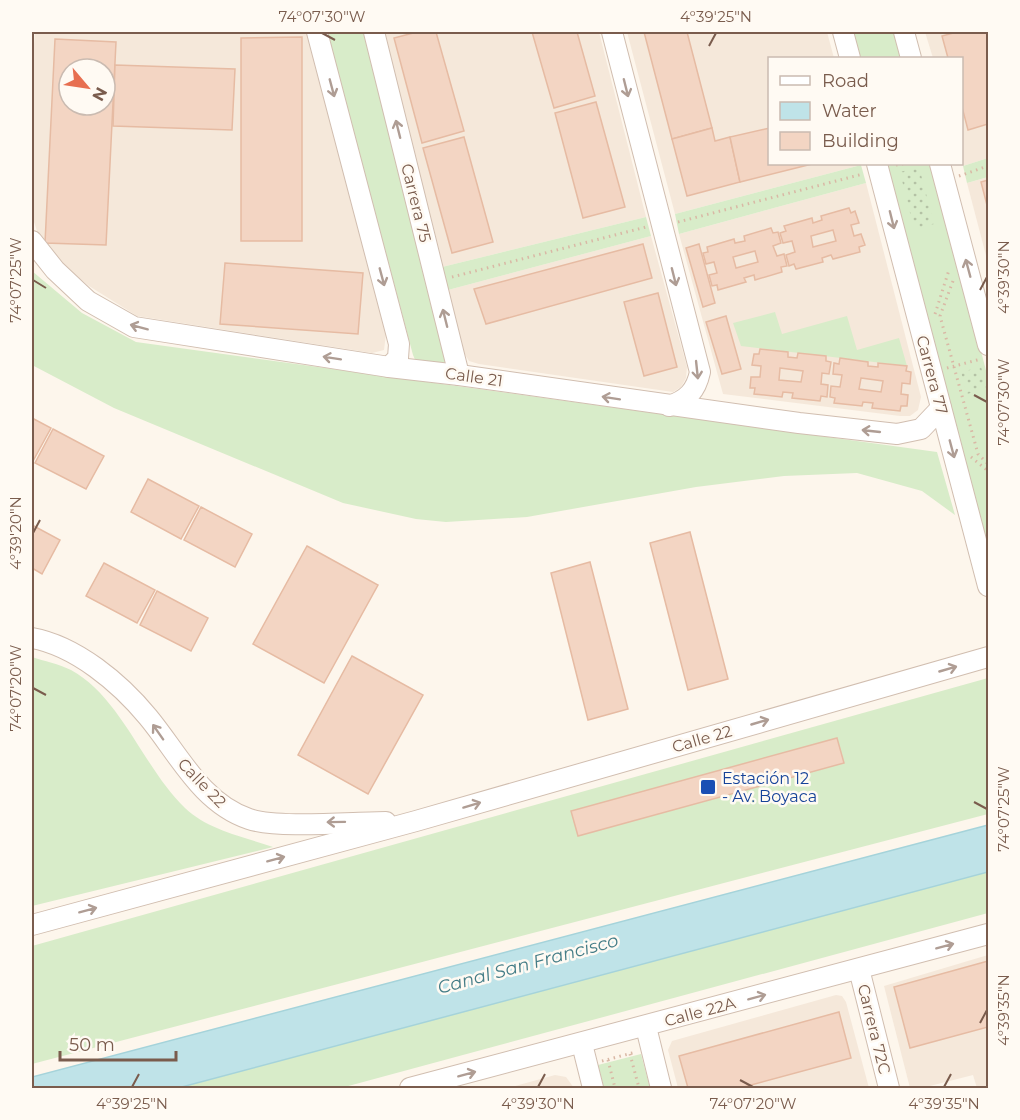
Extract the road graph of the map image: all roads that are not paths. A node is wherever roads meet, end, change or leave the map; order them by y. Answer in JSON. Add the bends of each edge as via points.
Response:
{"nodes":[{"id":1,"x":317,"y":32,"type":"edge"},
{"id":2,"x":374,"y":32,"type":"edge"},
{"id":3,"x":612,"y":32,"type":"edge"},
{"id":4,"x":843,"y":32,"type":"edge"},
{"id":5,"x":904,"y":32,"type":"edge"},
{"id":6,"x":850,"y":57,"type":"edge"},
{"id":7,"x":911,"y":57,"type":"edge"},
{"id":8,"x":940,"y":165,"type":"edge"},
{"id":9,"x":878,"y":167,"type":"edge"},
{"id":10,"x":32,"y":241,"type":"edge"},
{"id":11,"x":988,"y":345,"type":"edge"},
{"id":12,"x":389,"y":367,"type":"junction"},
{"id":13,"x":459,"y":375,"type":"junction"},
{"id":14,"x":669,"y":406,"type":"junction"},
{"id":15,"x":941,"y":408,"type":"junction"},
{"id":16,"x":988,"y":586,"type":"edge"},
{"id":17,"x":32,"y":638,"type":"edge"},
{"id":18,"x":988,"y":657,"type":"edge"},
{"id":19,"x":416,"y":821,"type":"junction"},
{"id":20,"x":32,"y":925,"type":"edge"},
{"id":21,"x":988,"y":934,"type":"edge"},
{"id":22,"x":860,"y":969,"type":"junction"},
{"id":23,"x":645,"y":1027,"type":"junction"},
{"id":24,"x":582,"y":1044,"type":"junction"},
{"id":25,"x":410,"y":1089,"type":"edge"},
{"id":26,"x":593,"y":1089,"type":"edge"},
{"id":27,"x":661,"y":1089,"type":"edge"},
{"id":28,"x":889,"y":1089,"type":"edge"}],
"edges":[{"from":1,"to":12,"type":"street","one_way":true,"via":[[399,344],[398,358]]},
{"from":13,"to":2,"type":"street","name":"Carrera 75","one_way":true},
{"from":3,"to":14,"type":"street","one_way":true,"via":[[700,372],[692,392]]},
{"from":4,"to":6,"type":"street"},
{"from":5,"to":7,"type":"street"},
{"from":11,"to":8,"type":"street","one_way":true},
{"from":9,"to":15,"type":"street","name":"Carrera 77","one_way":true,"via":[[939,370]]},
{"from":12,"to":10,"type":"street","name":"Calle 21","one_way":true,"via":[[134,327],[88,301]]},
{"from":12,"to":13,"type":"street","name":"Calle 21"},
{"from":14,"to":13,"type":"street","name":"Calle 21","one_way":true},
{"from":15,"to":14,"type":"street","name":"Calle 21","one_way":true,"via":[[921,429],[897,434]]},
{"from":15,"to":16,"type":"street","name":"Carrera 77","one_way":true},
{"from":19,"to":17,"type":"street","name":"Calle 22","one_way":true,"via":[[272,823],[229,811],[201,787],[147,716],[107,676],[67,651]]},
{"from":19,"to":18,"type":"street","name":"Calle 22","one_way":true},
{"from":20,"to":19,"type":"street","name":"Calle 22","one_way":true},
{"from":22,"to":21,"type":"street","name":"Calle 22A","one_way":true},
{"from":23,"to":22,"type":"street","name":"Calle 22A","one_way":true},
{"from":22,"to":28,"type":"street","name":"Carrera 72C"},
{"from":23,"to":24,"type":"street","name":"Calle 22A"},
{"from":23,"to":27,"type":"street"},
{"from":25,"to":24,"type":"street","name":"Calle 22A","one_way":true},
{"from":24,"to":26,"type":"street"}]}
